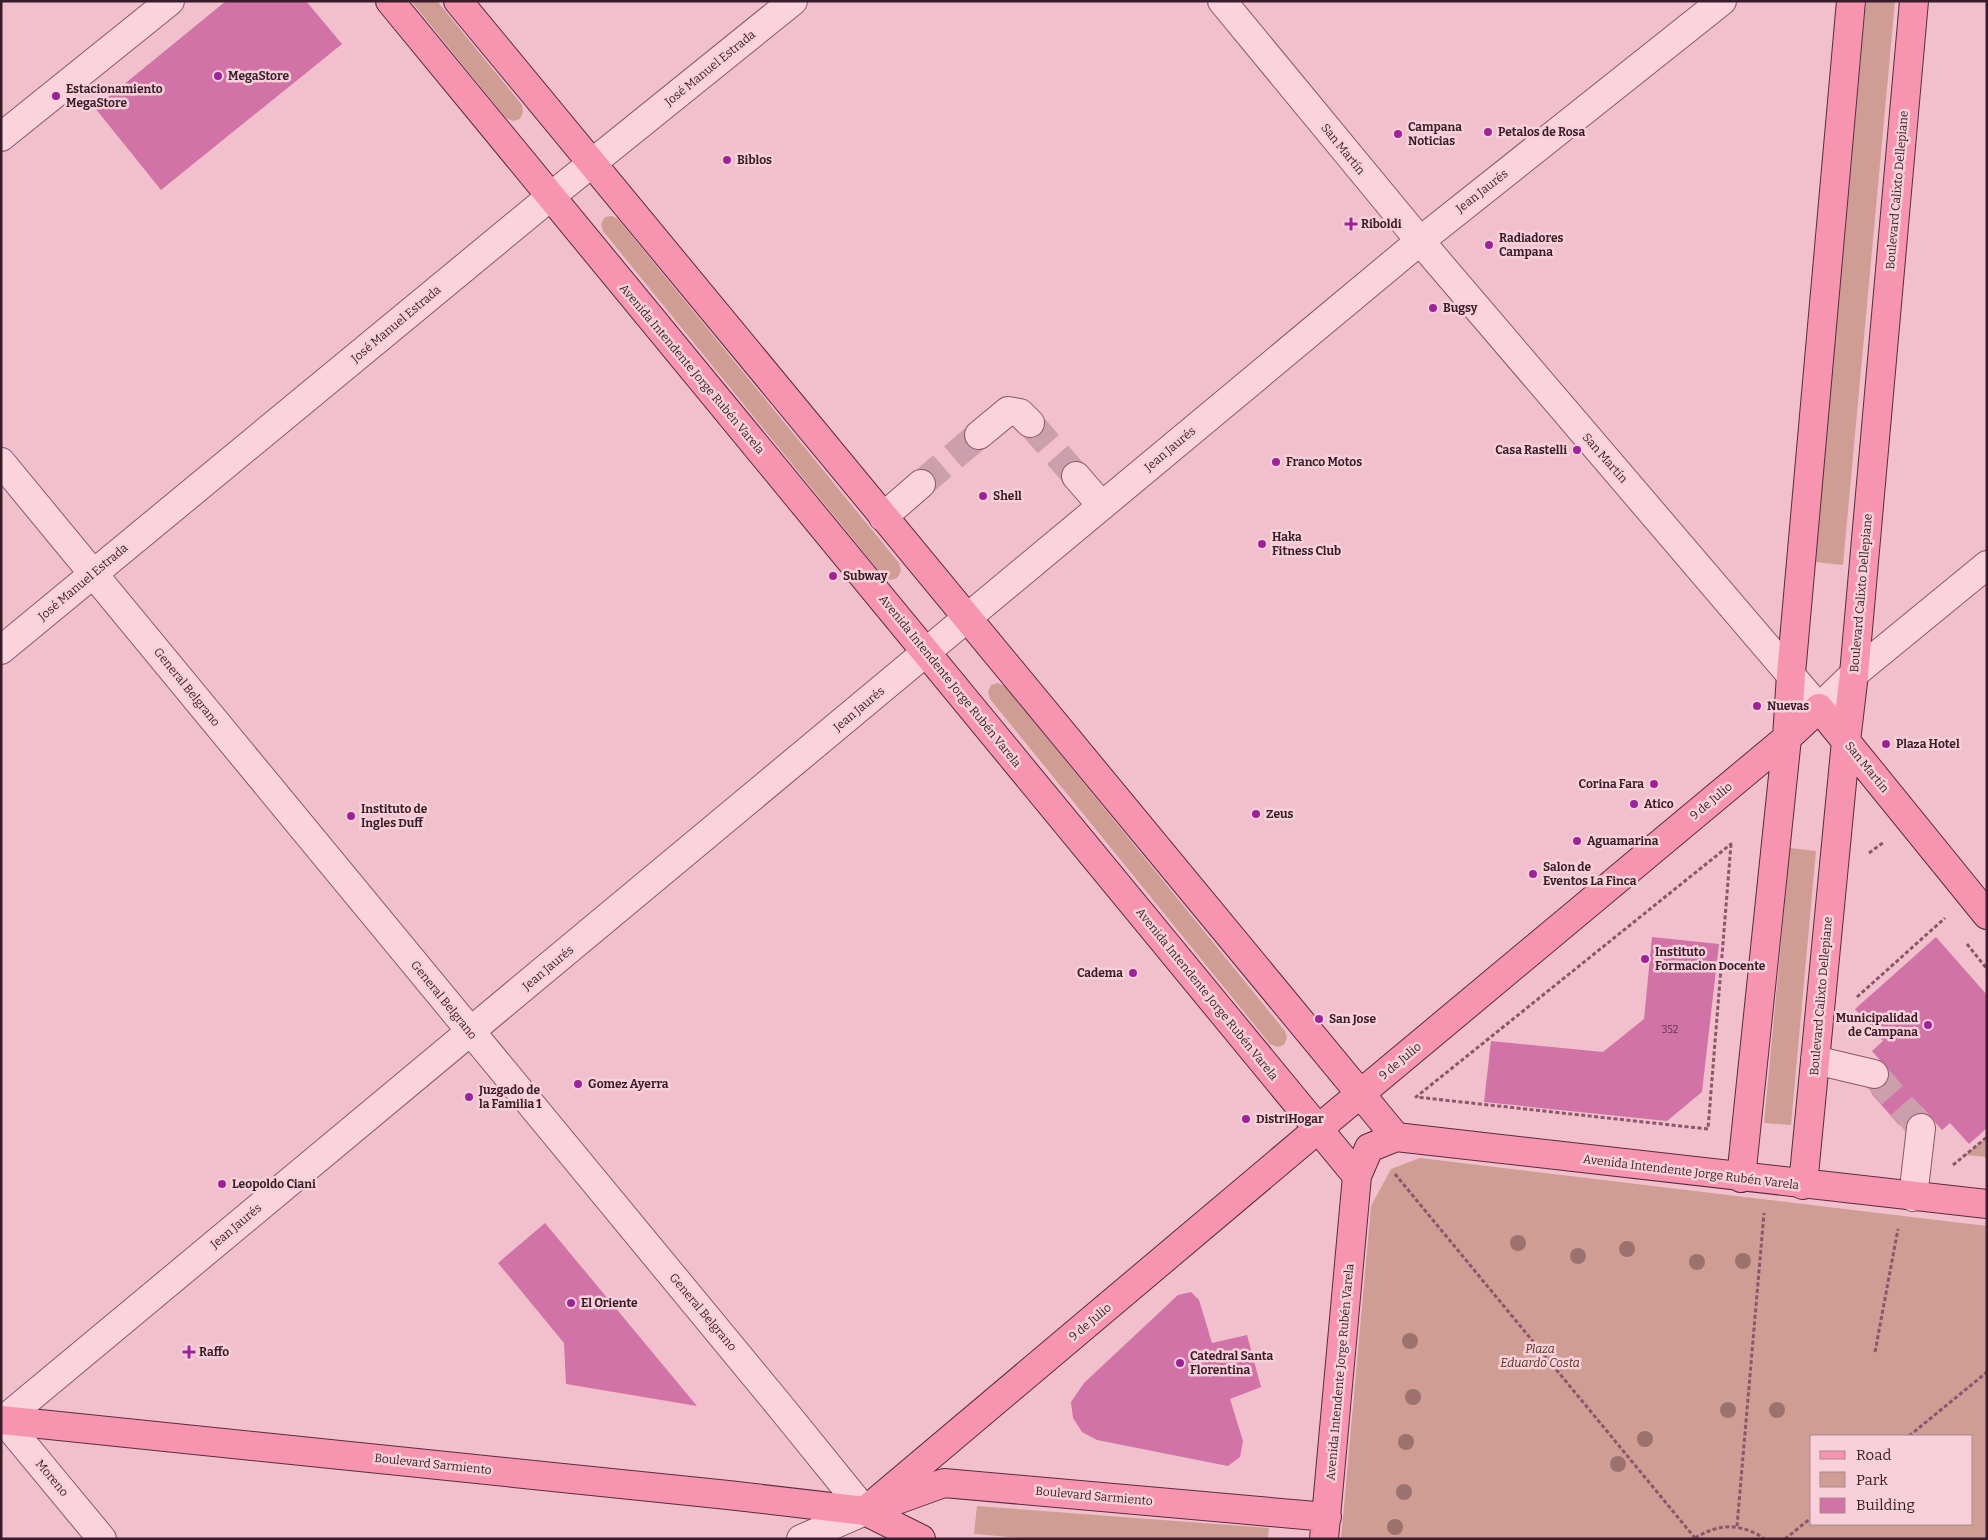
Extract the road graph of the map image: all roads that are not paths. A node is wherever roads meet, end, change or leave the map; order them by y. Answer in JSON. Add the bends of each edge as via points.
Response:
{"nodes":[{"id":1,"x":170,"y":1,"type":"edge"},
{"id":2,"x":390,"y":1,"type":"edge"},
{"id":3,"x":458,"y":1,"type":"edge"},
{"id":4,"x":793,"y":1,"type":"edge"},
{"id":5,"x":1222,"y":1,"type":"edge"},
{"id":6,"x":1722,"y":1,"type":"edge"},
{"id":7,"x":1851,"y":1,"type":"edge"},
{"id":8,"x":1914,"y":1,"type":"edge"},
{"id":9,"x":1,"y":137,"type":"edge"},
{"id":10,"x":592,"y":163,"type":"junction"},
{"id":11,"x":550,"y":197,"type":"junction"},
{"id":12,"x":1420,"y":241,"type":"junction"},
{"id":13,"x":1030,"y":424,"type":"tunnel mouth"},
{"id":14,"x":978,"y":436,"type":"tunnel mouth"},
{"id":15,"x":1,"y":462,"type":"edge"},
{"id":16,"x":1076,"y":476,"type":"tunnel mouth"},
{"id":17,"x":921,"y":484,"type":"tunnel mouth"},
{"id":18,"x":1102,"y":506,"type":"junction"},
{"id":19,"x":883,"y":517,"type":"junction"},
{"id":20,"x":1987,"y":565,"type":"edge"},
{"id":21,"x":93,"y":574,"type":"junction"},
{"id":22,"x":968,"y":618,"type":"junction"},
{"id":23,"x":1,"y":650,"type":"edge"},
{"id":24,"x":927,"y":652,"type":"junction"},
{"id":25,"x":1791,"y":674,"type":"junction"},
{"id":26,"x":1854,"y":674,"type":"junction"},
{"id":27,"x":1819,"y":708,"type":"junction"},
{"id":28,"x":1787,"y":738,"type":"junction"},
{"id":29,"x":1846,"y":741,"type":"junction"},
{"id":30,"x":1987,"y":915,"type":"edge"},
{"id":31,"x":470,"y":1032,"type":"junction"},
{"id":32,"x":1815,"y":1060,"type":"junction"},
{"id":33,"x":1874,"y":1074,"type":"tunnel mouth"},
{"id":34,"x":1360,"y":1094,"type":"junction"},
{"id":35,"x":1921,"y":1128,"type":"dead end"},
{"id":36,"x":1318,"y":1129,"type":"junction"},
{"id":37,"x":1396,"y":1137,"type":"junction"},
{"id":38,"x":1357,"y":1176,"type":"junction"},
{"id":39,"x":1741,"y":1178,"type":"junction"},
{"id":40,"x":1915,"y":1184,"type":"junction"},
{"id":41,"x":1803,"y":1185,"type":"junction"},
{"id":42,"x":1987,"y":1204,"type":"edge"},
{"id":43,"x":2,"y":1420,"type":"edge"},
{"id":44,"x":865,"y":1511,"type":"junction"},
{"id":45,"x":1326,"y":1528,"type":"edge"},
{"id":46,"x":102,"y":1539,"type":"edge"},
{"id":47,"x":801,"y":1539,"type":"edge"},
{"id":48,"x":887,"y":1539,"type":"edge"},
{"id":49,"x":921,"y":1539,"type":"edge"}],
"edges":[{"from":1,"to":9,"type":"street"},
{"from":2,"to":11,"type":"main road","name":"Avenida Intendente Jorge Rubén Varela"},
{"from":3,"to":10,"type":"main road"},
{"from":4,"to":10,"type":"street","name":"José Manuel Estrada"},
{"from":5,"to":12,"type":"street","name":"San Martín"},
{"from":6,"to":12,"type":"street","name":"Jean Jaurés"},
{"from":7,"to":25,"type":"main road"},
{"from":8,"to":26,"type":"main road","name":"Boulevard Calixto Dellepiane"},
{"from":10,"to":11,"type":"street","name":"José Manuel Estrada"},
{"from":10,"to":19,"type":"main road"},
{"from":11,"to":21,"type":"street","name":"José Manuel Estrada"},
{"from":11,"to":24,"type":"main road","name":"Avenida Intendente Jorge Rubén Varela"},
{"from":12,"to":18,"type":"street","name":"Jean Jaurés"},
{"from":12,"to":25,"type":"street","name":"San Martín"},
{"from":13,"to":14,"type":"street","via":[[1020,412],[1008,411]]},
{"from":15,"to":21,"type":"street","name":"General Belgrano"},
{"from":16,"to":18,"type":"street"},
{"from":17,"to":19,"type":"street"},
{"from":18,"to":22,"type":"street","name":"Jean Jaurés"},
{"from":19,"to":22,"type":"main road"},
{"from":20,"to":26,"type":"street","name":"9 de Julio"},
{"from":21,"to":23,"type":"street","name":"José Manuel Estrada"},
{"from":21,"to":31,"type":"street","name":"General Belgrano"},
{"from":22,"to":24,"type":"street","name":"Jean Jaurés"},
{"from":22,"to":34,"type":"main road"},
{"from":24,"to":31,"type":"street","name":"Jean Jaurés"},
{"from":24,"to":36,"type":"main road","name":"Avenida Intendente Jorge Rubén Varela"},
{"from":25,"to":27,"type":"street","name":"San Martín"},
{"from":25,"to":28,"type":"main road"},
{"from":26,"to":27,"type":"street","name":"9 de Julio"},
{"from":26,"to":29,"type":"main road","name":"Boulevard Calixto Dellepiane"},
{"from":27,"to":28,"type":"main road","name":"9 de Julio"},
{"from":27,"to":29,"type":"main road","name":"San Martín"},
{"from":28,"to":34,"type":"main road","name":"9 de Julio"},
{"from":28,"to":39,"type":"main road"},
{"from":29,"to":30,"type":"main road","name":"San Martín"},
{"from":29,"to":32,"type":"main road","name":"Boulevard Calixto Dellepiane"},
{"from":31,"to":43,"type":"street","name":"Jean Jaurés"},
{"from":31,"to":44,"type":"street","name":"General Belgrano"},
{"from":32,"to":33,"type":"street"},
{"from":32,"to":41,"type":"main road","name":"Boulevard Calixto Dellepiane"},
{"from":34,"to":36,"type":"main road","name":"9 de Julio"},
{"from":34,"to":37,"type":"main road"},
{"from":35,"to":40,"type":"street"},
{"from":36,"to":38,"type":"main road","name":"Avenida Intendente Jorge Rubén Varela"},
{"from":36,"to":44,"type":"main road","name":"9 de Julio"},
{"from":37,"to":38,"type":"main road","name":"Avenida Intendente Jorge Rubén Varela","via":[[1369,1148]]},
{"from":37,"to":39,"type":"main road","name":"Avenida Intendente Jorge Rubén Varela"},
{"from":38,"to":45,"type":"main road","name":"Avenida Intendente Jorge Rubén Varela"},
{"from":39,"to":41,"type":"main road","name":"Avenida Intendente Jorge Rubén Varela"},
{"from":40,"to":41,"type":"main road","name":"Avenida Intendente Jorge Rubén Varela"},
{"from":40,"to":42,"type":"main road","name":"Avenida Intendente Jorge Rubén Varela"},
{"from":43,"to":44,"type":"main road","name":"Boulevard Sarmiento"},
{"from":43,"to":46,"type":"street","name":"Moreno"},
{"from":44,"to":45,"type":"main road","name":"Boulevard Sarmiento","via":[[944,1483]]},
{"from":44,"to":47,"type":"street","name":"9 de Julio"},
{"from":44,"to":48,"type":"main road","name":"General Belgrano"},
{"from":44,"to":49,"type":"main road","name":"Boulevard Sarmiento"}]}
